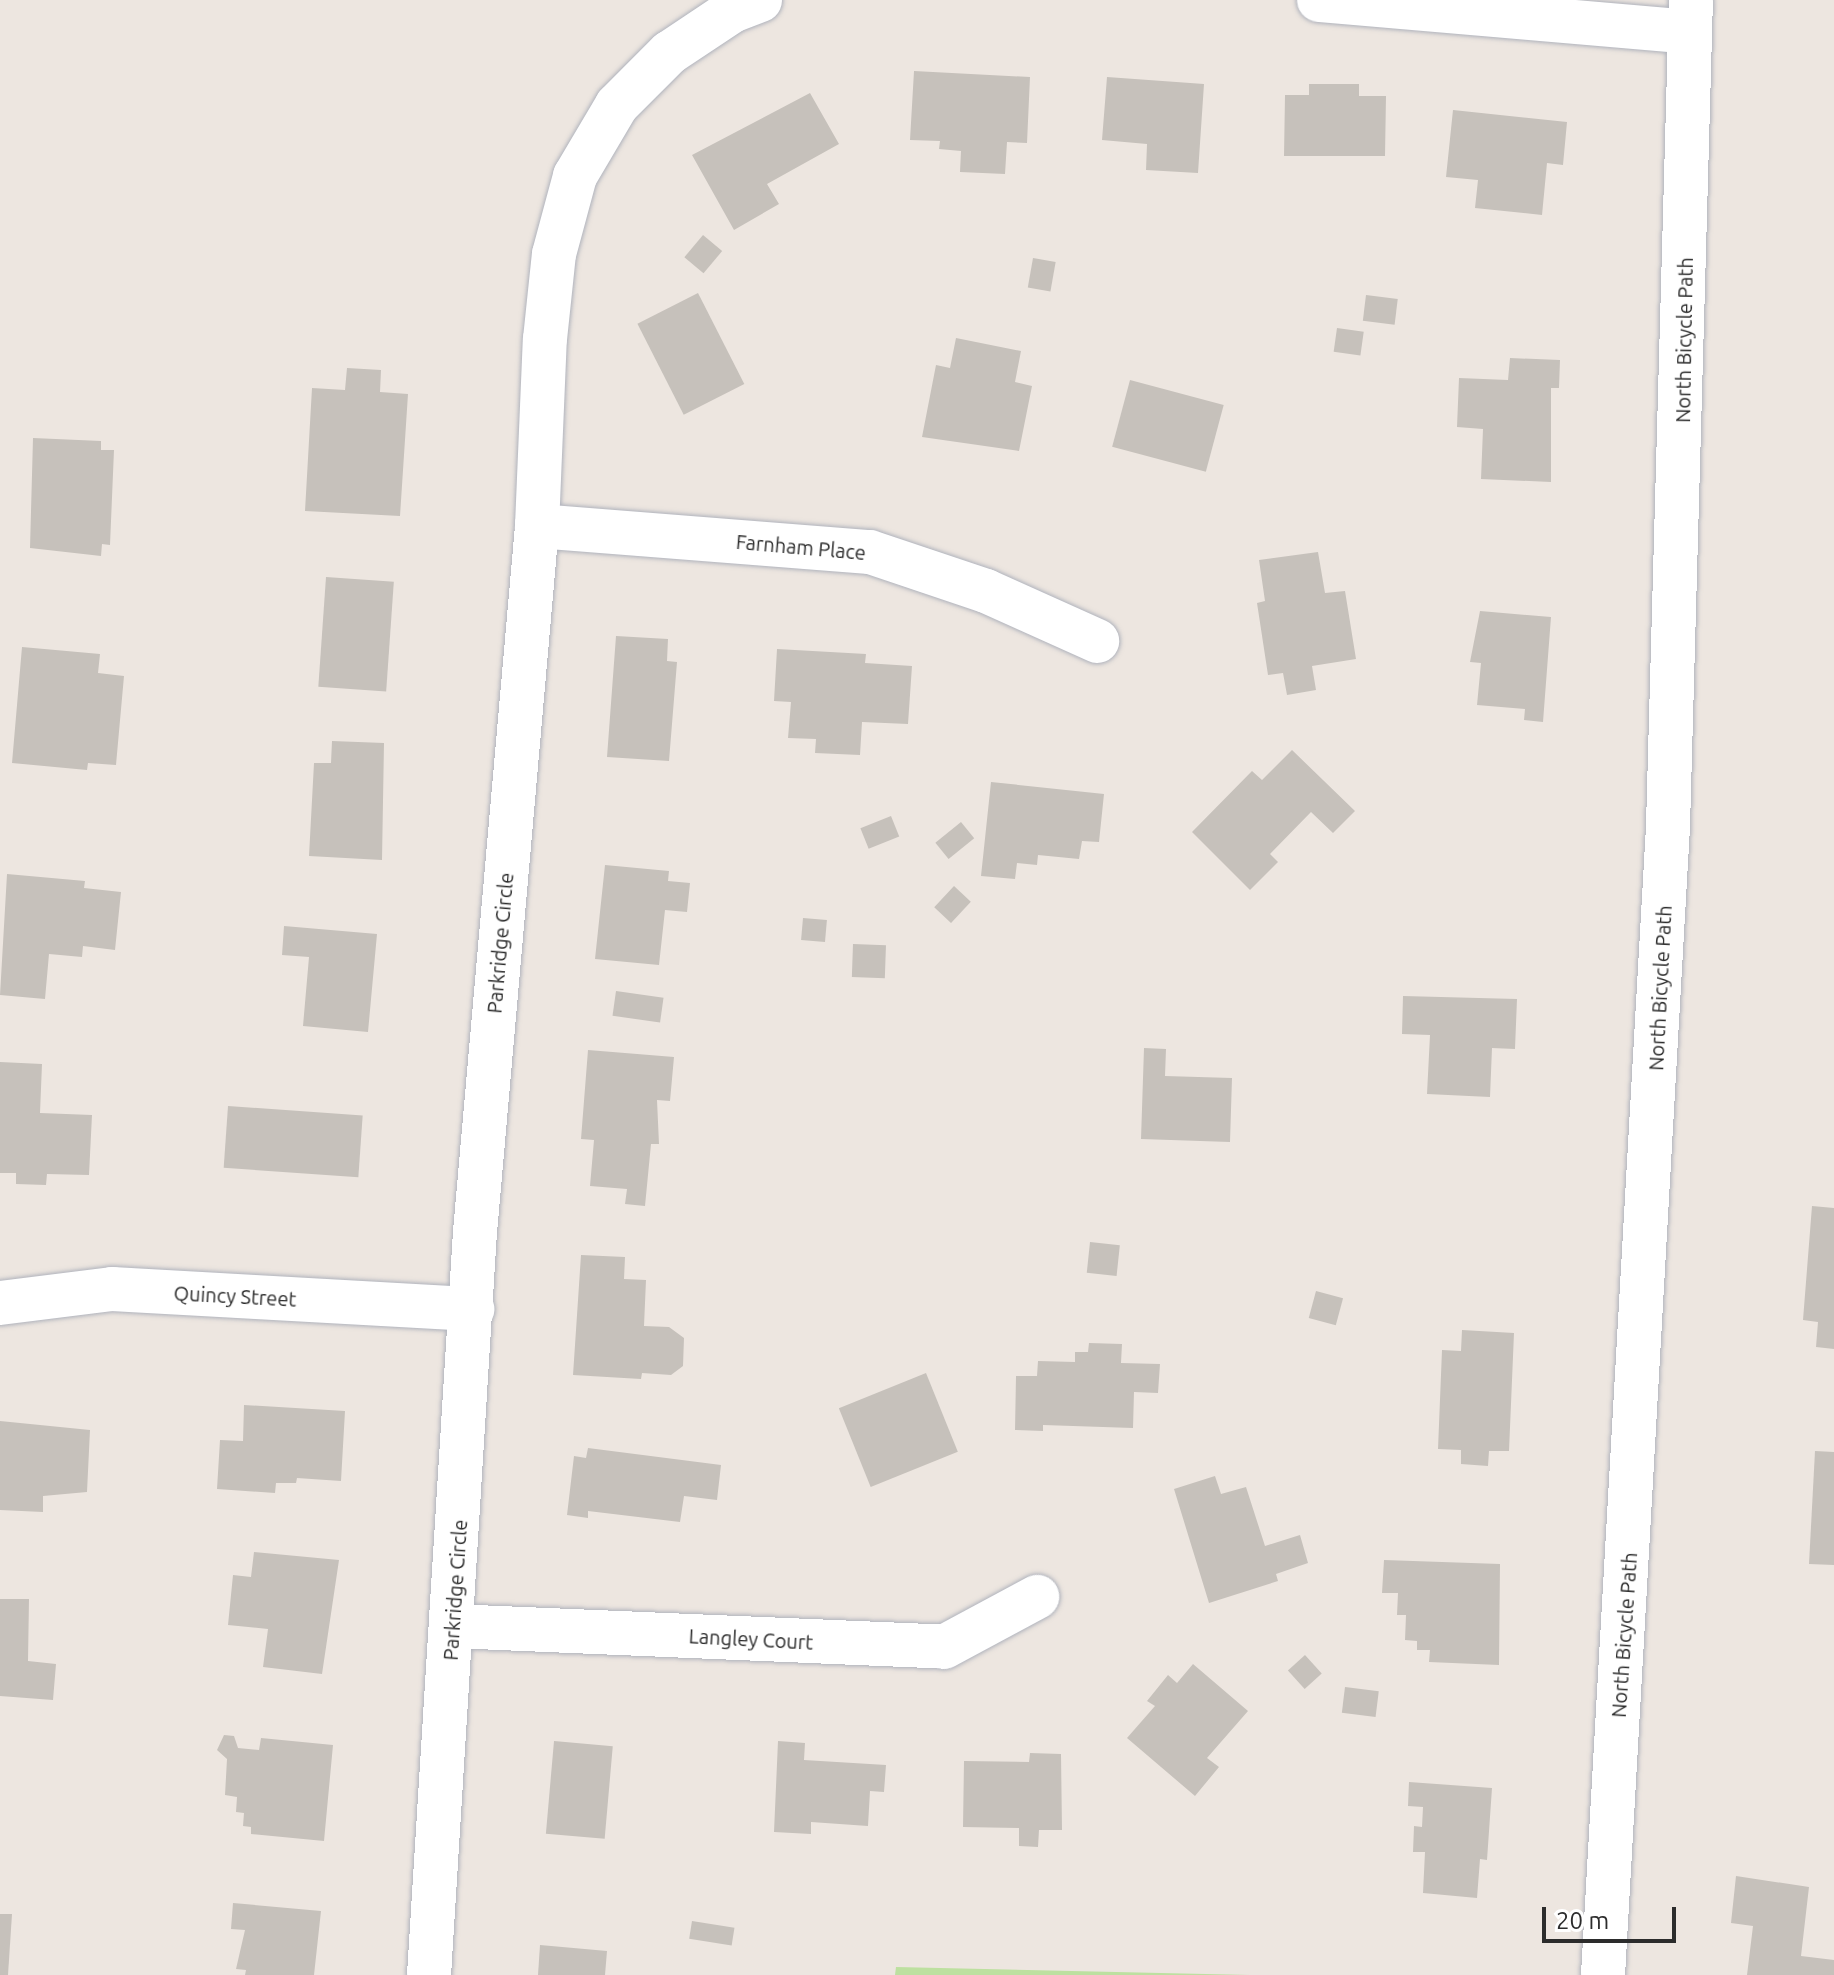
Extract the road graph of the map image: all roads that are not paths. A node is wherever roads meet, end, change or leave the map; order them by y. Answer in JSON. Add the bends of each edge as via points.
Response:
{"nodes":[{"id":1,"x":760,"y":0,"type":"edge"},
{"id":2,"x":1319,"y":0,"type":"edge"},
{"id":3,"x":1690,"y":16,"type":"edge"},
{"id":4,"x":537,"y":526,"type":"junction"},
{"id":5,"x":1097,"y":641,"type":"dead end"},
{"id":6,"x":0,"y":1303,"type":"edge"},
{"id":7,"x":472,"y":1309,"type":"junction"},
{"id":8,"x":1037,"y":1597,"type":"dead end"},
{"id":9,"x":452,"y":1626,"type":"junction"},
{"id":10,"x":429,"y":1975,"type":"edge"},
{"id":11,"x":1603,"y":1975,"type":"edge"}],
"edges":[{"from":1,"to":4,"type":"street","name":"Parkridge Circle","via":[[732,11],[669,53],[617,105],[575,176],[554,254]]},
{"from":2,"to":3,"type":"street"},
{"from":3,"to":11,"type":"street","name":"North Bicycle Path","via":[[1668,826]]},
{"from":4,"to":5,"type":"street","name":"Farnham Place","via":[[870,552],[986,591]]},
{"from":4,"to":7,"type":"street","name":"Parkridge Circle"},
{"from":6,"to":7,"type":"street","name":"Quincy Street","via":[[112,1289]]},
{"from":7,"to":9,"type":"street","name":"Parkridge Circle"},
{"from":8,"to":9,"type":"street","name":"Langley Court","via":[[944,1647]]},
{"from":9,"to":10,"type":"street","name":"Parkridge Circle"}]}
